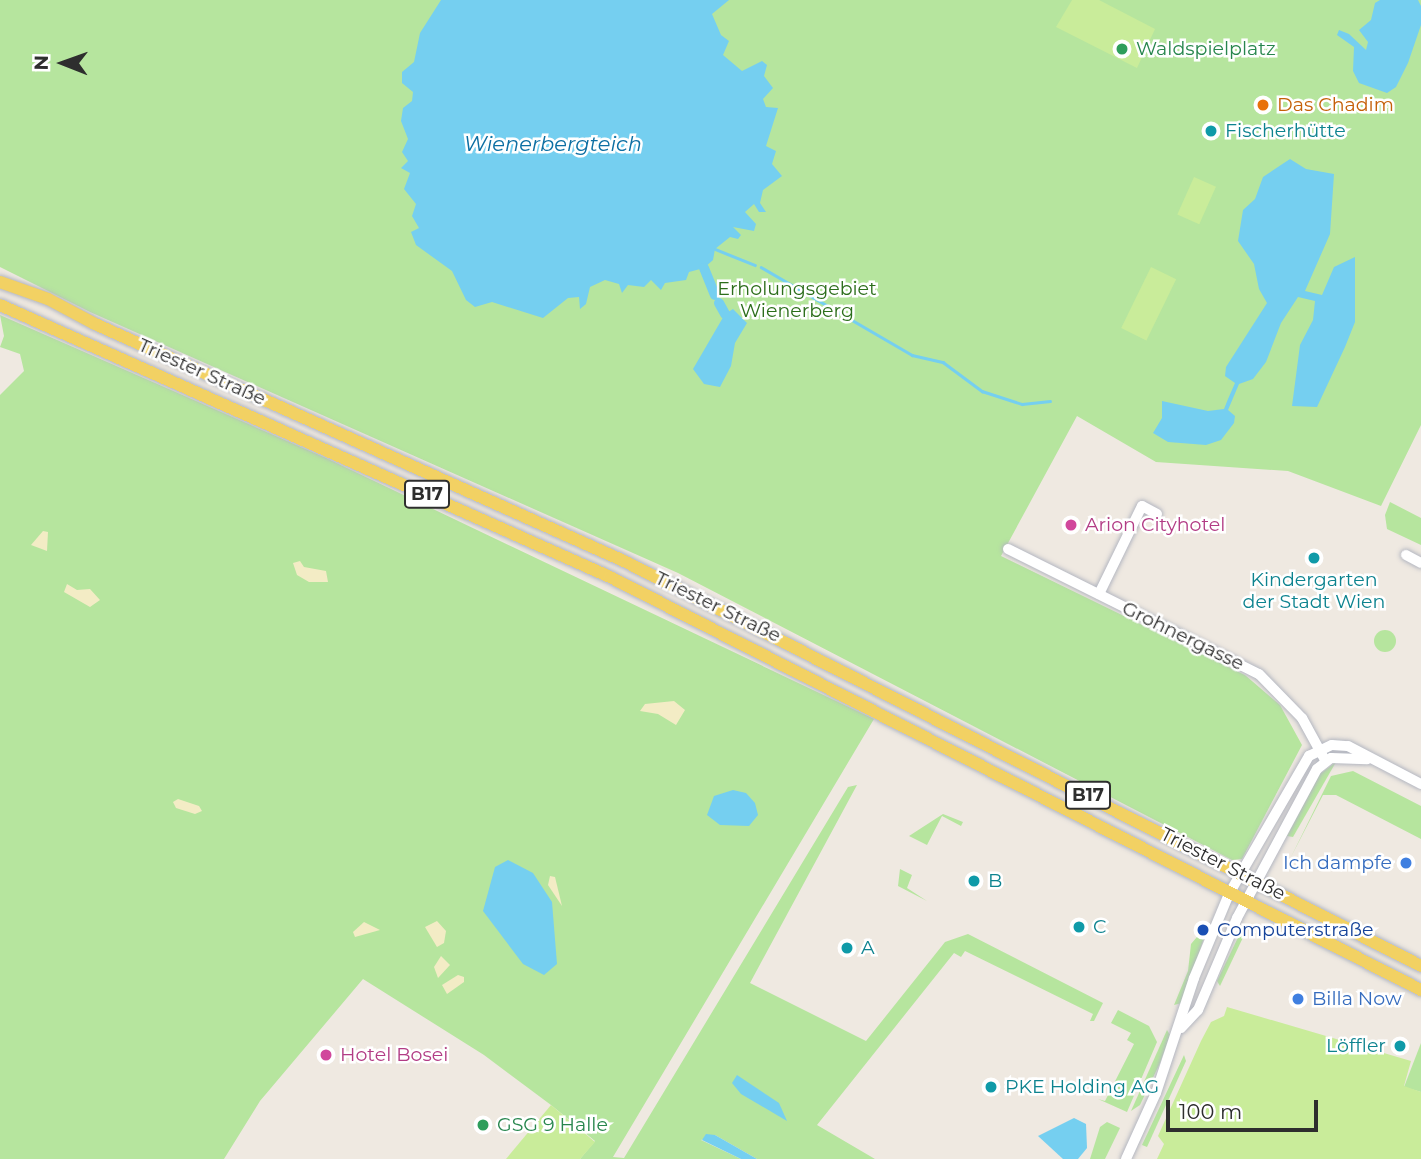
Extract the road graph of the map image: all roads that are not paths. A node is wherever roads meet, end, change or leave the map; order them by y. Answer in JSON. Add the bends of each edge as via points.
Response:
{"nodes":[{"id":1,"x":0,"y":282,"type":"edge"},
{"id":2,"x":0,"y":305,"type":"edge"},
{"id":3,"x":1157,"y":514,"type":"dead end"},
{"id":4,"x":1008,"y":549,"type":"dead end"},
{"id":5,"x":1406,"y":555,"type":"dead end"},
{"id":6,"x":1421,"y":563,"type":"edge"},
{"id":7,"x":1099,"y":594,"type":"junction"},
{"id":8,"x":1321,"y":748,"type":"junction"},
{"id":9,"x":1325,"y":760,"type":"junction"},
{"id":10,"x":1371,"y":760,"type":"junction"},
{"id":11,"x":1421,"y":784,"type":"edge"},
{"id":12,"x":1244,"y":875,"type":"junction"},
{"id":13,"x":1259,"y":883,"type":"junction"},
{"id":14,"x":1229,"y":894,"type":"junction"},
{"id":15,"x":1248,"y":903,"type":"junction"},
{"id":16,"x":1421,"y":966,"type":"edge"},
{"id":17,"x":1421,"y":990,"type":"edge"},
{"id":18,"x":1181,"y":1028,"type":"junction"},
{"id":19,"x":1126,"y":1159,"type":"edge"}],
"edges":[{"from":1,"to":12,"type":"main road","name":"Triester Straße","number":"B17","via":[[48,299],[495,501],[858,677]]},
{"from":2,"to":14,"type":"main road","name":"Triester Straße","number":"B17","via":[[493,523],[848,695]]},
{"from":3,"to":7,"type":"street","via":[[1142,506]]},
{"from":4,"to":7,"type":"street","name":"Grohnergasse"},
{"from":5,"to":6,"type":"street"},
{"from":7,"to":8,"type":"street","name":"Grohnergasse","via":[[1259,674],[1291,705]]},
{"from":8,"to":9,"type":"street","name":"Grohnergasse"},
{"from":8,"to":10,"type":"street","via":[[1348,746]]},
{"from":8,"to":12,"type":"street","via":[[1305,761]]},
{"from":9,"to":10,"type":"street","via":[[1348,756]]},
{"from":9,"to":13,"type":"street"},
{"from":10,"to":11,"type":"street"},
{"from":12,"to":13,"type":"main road","name":"Triester Straße","number":"B17"},
{"from":12,"to":14,"type":"street"},
{"from":13,"to":15,"type":"street"},
{"from":13,"to":16,"type":"main road","name":"Triester Straße","number":"B17"},
{"from":14,"to":15,"type":"main road","name":"Triester Straße","number":"B17"},
{"from":14,"to":18,"type":"street","via":[[1194,978]]},
{"from":15,"to":17,"type":"main road","name":"Triester Straße","number":"B17"},
{"from":15,"to":18,"type":"street","via":[[1237,918],[1198,1010]]},
{"from":18,"to":19,"type":"street"}]}
